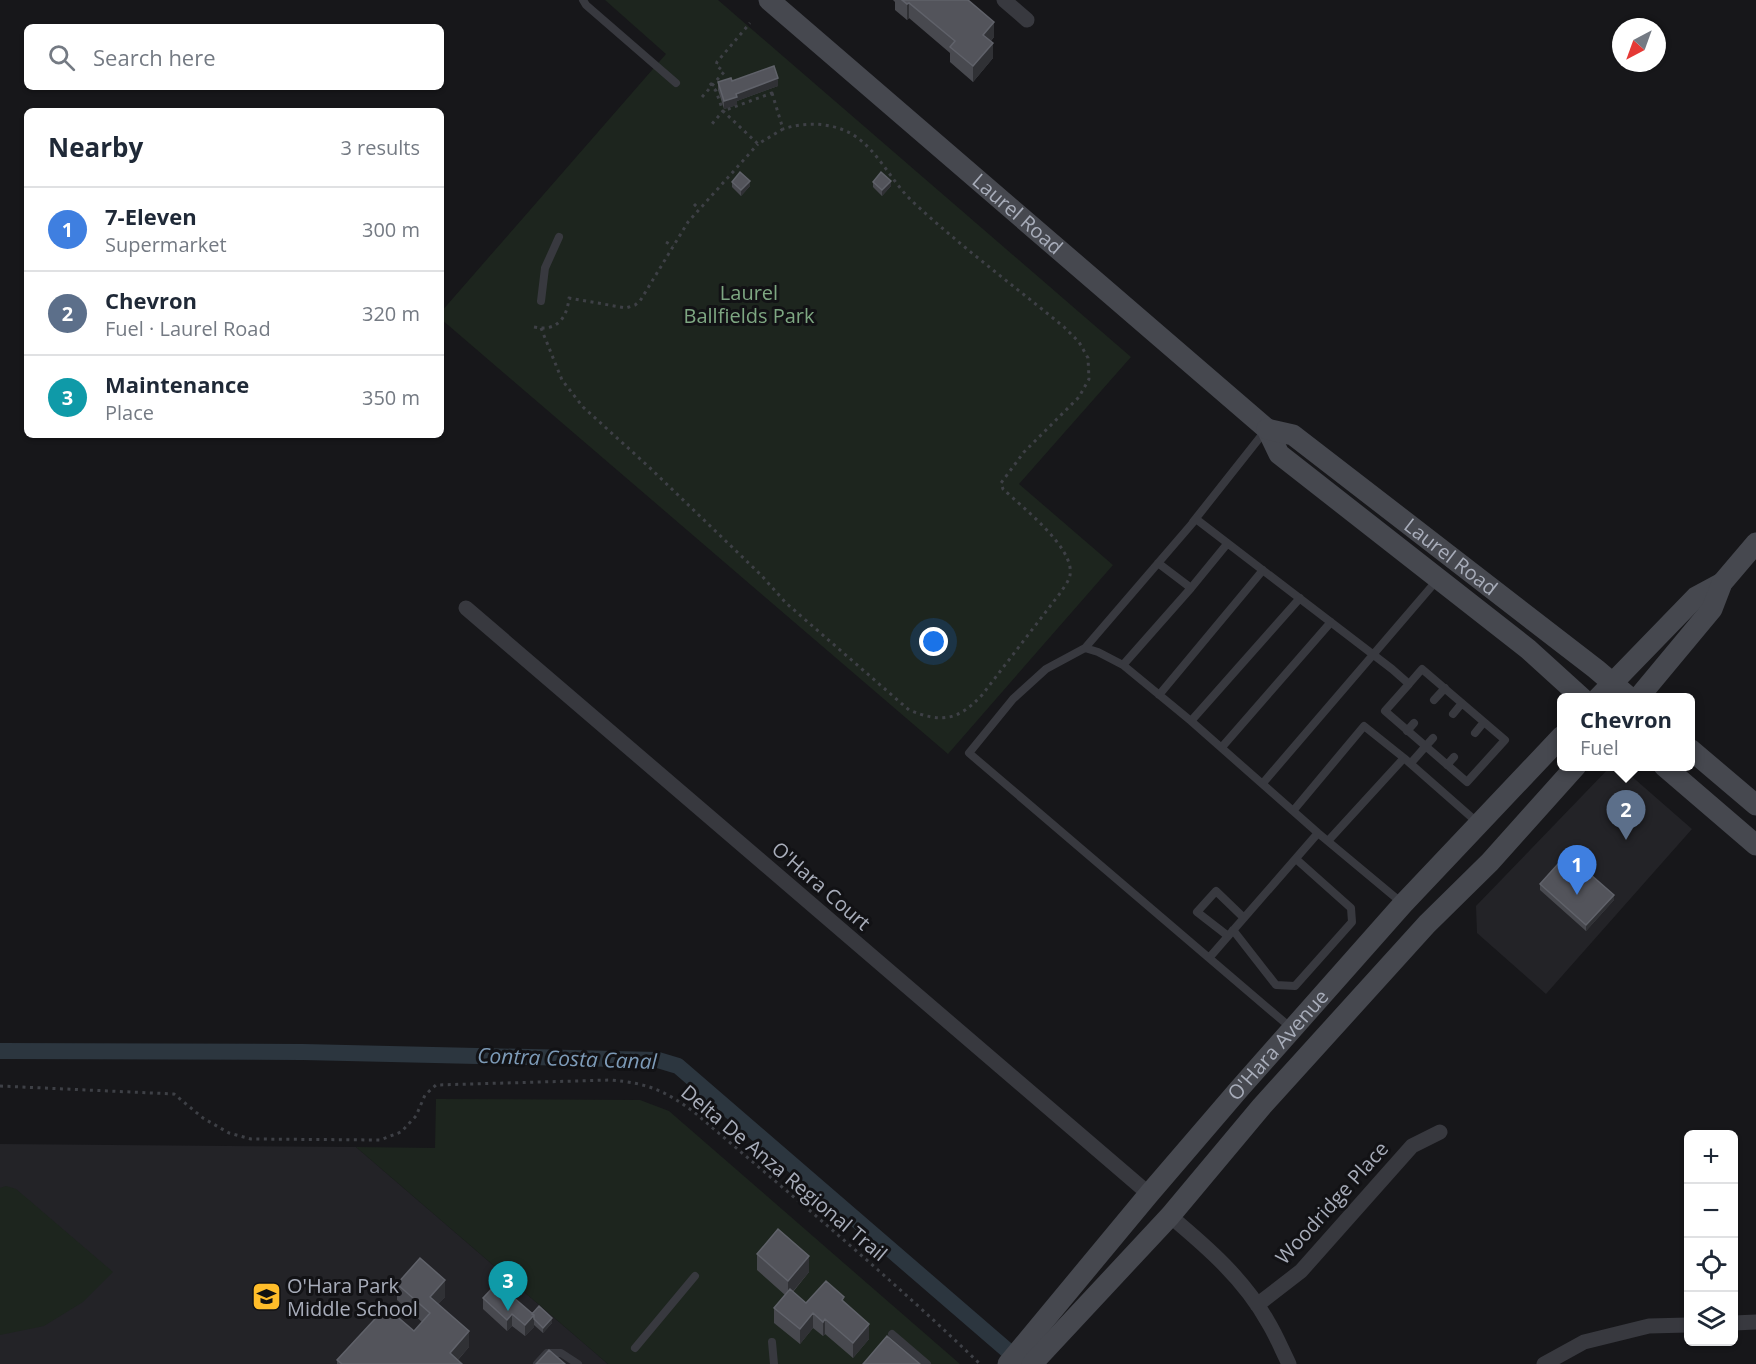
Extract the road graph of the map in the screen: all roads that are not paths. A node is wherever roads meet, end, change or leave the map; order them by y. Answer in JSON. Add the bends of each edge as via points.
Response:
{"nodes":[{"id":1,"x":583,"y":0,"type":"edge"},
{"id":2,"x":769,"y":0,"type":"edge"},
{"id":3,"x":1004,"y":0,"type":"edge"},
{"id":4,"x":1027,"y":20,"type":"dead end"},
{"id":5,"x":676,"y":83,"type":"dead end"},
{"id":6,"x":559,"y":237,"type":"dead end"},
{"id":7,"x":541,"y":301,"type":"dead end"},
{"id":8,"x":1268,"y":429,"type":"junction"},
{"id":9,"x":1193,"y":522,"type":"junction"},
{"id":10,"x":1756,"y":543,"type":"edge"},
{"id":11,"x":1227,"y":544,"type":"junction"},
{"id":12,"x":1158,"y":563,"type":"junction"},
{"id":13,"x":1263,"y":570,"type":"junction"},
{"id":14,"x":1438,"y":579,"type":"junction"},
{"id":15,"x":1722,"y":583,"type":"junction"},
{"id":16,"x":1191,"y":588,"type":"junction"},
{"id":17,"x":1300,"y":598,"type":"junction"},
{"id":18,"x":466,"y":608,"type":"dead end"},
{"id":19,"x":1331,"y":622,"type":"junction"},
{"id":20,"x":1085,"y":648,"type":"junction"},
{"id":21,"x":1374,"y":655,"type":"junction"},
{"id":22,"x":1123,"y":665,"type":"junction"},
{"id":23,"x":1408,"y":684,"type":"junction"},
{"id":24,"x":1445,"y":688,"type":"junction"},
{"id":25,"x":1605,"y":690,"type":"edge"},
{"id":26,"x":1576,"y":693,"type":"edge"},
{"id":27,"x":1642,"y":693,"type":"edge"},
{"id":28,"x":1160,"y":695,"type":"junction"},
{"id":29,"x":1434,"y":700,"type":"dead end"},
{"id":30,"x":1462,"y":703,"type":"junction"},
{"id":31,"x":1453,"y":714,"type":"dead end"},
{"id":32,"x":1191,"y":721,"type":"junction"},
{"id":33,"x":1484,"y":722,"type":"junction"},
{"id":34,"x":1414,"y":723,"type":"dead end"},
{"id":35,"x":1407,"y":731,"type":"junction"},
{"id":36,"x":1475,"y":733,"type":"dead end"},
{"id":37,"x":1433,"y":738,"type":"dead end"},
{"id":38,"x":1557,"y":741,"type":"edge"},
{"id":39,"x":1222,"y":747,"type":"junction"},
{"id":40,"x":1425,"y":747,"type":"junction"},
{"id":41,"x":1695,"y":753,"type":"edge"},
{"id":42,"x":1455,"y":757,"type":"dead end"},
{"id":43,"x":1404,"y":758,"type":"junction"},
{"id":44,"x":1411,"y":764,"type":"junction"},
{"id":45,"x":1447,"y":765,"type":"junction"},
{"id":46,"x":1571,"y":771,"type":"edge"},
{"id":47,"x":1670,"y":771,"type":"edge"},
{"id":48,"x":1263,"y":783,"type":"junction"},
{"id":49,"x":1756,"y":805,"type":"edge"},
{"id":50,"x":1293,"y":811,"type":"junction"},
{"id":51,"x":1479,"y":824,"type":"junction"},
{"id":52,"x":1318,"y":833,"type":"junction"},
{"id":53,"x":1328,"y":841,"type":"junction"},
{"id":54,"x":1756,"y":845,"type":"edge"},
{"id":55,"x":1296,"y":859,"type":"junction"},
{"id":56,"x":1403,"y":904,"type":"junction"},
{"id":57,"x":1244,"y":918,"type":"junction"},
{"id":58,"x":1231,"y":933,"type":"junction"},
{"id":59,"x":1209,"y":958,"type":"junction"},
{"id":60,"x":1292,"y":1029,"type":"junction"},
{"id":61,"x":1440,"y":1132,"type":"dead end"},
{"id":62,"x":1149,"y":1194,"type":"junction"},
{"id":63,"x":1170,"y":1216,"type":"junction"},
{"id":64,"x":695,"y":1276,"type":"dead end"},
{"id":65,"x":1257,"y":1305,"type":"junction"},
{"id":66,"x":1756,"y":1322,"type":"edge"},
{"id":67,"x":1738,"y":1323,"type":"edge"},
{"id":68,"x":1684,"y":1324,"type":"edge"},
{"id":69,"x":892,"y":1334,"type":"dead end"},
{"id":70,"x":772,"y":1342,"type":"dead end"},
{"id":71,"x":635,"y":1348,"type":"dead end"},
{"id":72,"x":1023,"y":1360,"type":"edge"},
{"id":73,"x":537,"y":1364,"type":"edge"},
{"id":74,"x":578,"y":1364,"type":"edge"},
{"id":75,"x":774,"y":1364,"type":"edge"},
{"id":76,"x":927,"y":1364,"type":"edge"},
{"id":77,"x":1289,"y":1364,"type":"edge"},
{"id":78,"x":1544,"y":1364,"type":"edge"}],
"edges":[{"from":1,"to":5,"type":"lane"},
{"from":2,"to":8,"type":"main road","name":"Laurel Road"},
{"from":3,"to":4,"type":"street"},
{"from":6,"to":7,"type":"lane","via":[[545,268]]},
{"from":8,"to":9,"type":"lane"},
{"from":8,"to":14,"type":"main road","name":"Laurel Road","via":[[1279,454]]},
{"from":8,"to":25,"type":"main road","name":"Laurel Road","via":[[1293,435]]},
{"from":9,"to":11,"type":"lane","via":[[1196,519]]},
{"from":9,"to":12,"type":"lane"},
{"from":10,"to":15,"type":"main road"},
{"from":11,"to":13,"type":"lane"},
{"from":11,"to":16,"type":"lane"},
{"from":12,"to":16,"type":"lane"},
{"from":12,"to":20,"type":"lane"},
{"from":13,"to":17,"type":"lane"},
{"from":13,"to":28,"type":"lane"},
{"from":14,"to":21,"type":"lane"},
{"from":14,"to":26,"type":"main road","name":"Laurel Road","via":[[1528,649]]},
{"from":15,"to":25,"type":"main road","via":[[1696,597]]},
{"from":15,"to":27,"type":"main road","via":[[1712,609]]},
{"from":16,"to":22,"type":"lane"},
{"from":17,"to":19,"type":"lane"},
{"from":17,"to":32,"type":"lane"},
{"from":18,"to":62,"type":"street","name":"O'Hara Court"},
{"from":19,"to":21,"type":"lane"},
{"from":19,"to":39,"type":"lane"},
{"from":20,"to":22,"type":"lane"},
{"from":20,"to":59,"type":"lane","via":[[1046,669],[1013,699],[969,753]]},
{"from":21,"to":23,"type":"lane"},
{"from":21,"to":48,"type":"lane"},
{"from":22,"to":28,"type":"lane"},
{"from":23,"to":24,"type":"lane","via":[[1422,669]]},
{"from":23,"to":35,"type":"lane","via":[[1385,711]]},
{"from":24,"to":29,"type":"lane"},
{"from":24,"to":30,"type":"lane"},
{"from":28,"to":32,"type":"lane"},
{"from":30,"to":31,"type":"lane"},
{"from":30,"to":33,"type":"lane"},
{"from":32,"to":39,"type":"lane"},
{"from":33,"to":36,"type":"lane"},
{"from":33,"to":45,"type":"lane","via":[[1505,740],[1467,782]]},
{"from":34,"to":35,"type":"lane"},
{"from":35,"to":40,"type":"lane"},
{"from":37,"to":40,"type":"lane"},
{"from":38,"to":51,"type":"main road","name":"O'Hara Avenue"},
{"from":39,"to":48,"type":"lane"},
{"from":40,"to":44,"type":"lane"},
{"from":40,"to":45,"type":"lane"},
{"from":41,"to":49,"type":"main road"},
{"from":42,"to":45,"type":"lane"},
{"from":43,"to":44,"type":"lane"},
{"from":43,"to":50,"type":"lane","via":[[1364,726]]},
{"from":43,"to":53,"type":"lane"},
{"from":44,"to":51,"type":"lane"},
{"from":46,"to":63,"type":"main road","name":"O'Hara Avenue","via":[[1262,1106]]},
{"from":47,"to":54,"type":"main road"},
{"from":48,"to":50,"type":"lane"},
{"from":50,"to":52,"type":"lane"},
{"from":51,"to":56,"type":"main road","name":"O'Hara Avenue"},
{"from":52,"to":53,"type":"lane"},
{"from":52,"to":55,"type":"lane"},
{"from":53,"to":56,"type":"lane"},
{"from":55,"to":57,"type":"lane"},
{"from":55,"to":58,"type":"lane","via":[[1351,908],[1352,922],[1345,930],[1295,986],[1288,987],[1276,985]]},
{"from":56,"to":60,"type":"main road","name":"O'Hara Avenue"},
{"from":57,"to":58,"type":"lane"},
{"from":57,"to":58,"type":"lane","via":[[1216,891],[1197,912]]},
{"from":58,"to":59,"type":"lane"},
{"from":59,"to":60,"type":"lane"},
{"from":60,"to":62,"type":"main road","name":"O'Hara Avenue"},
{"from":61,"to":65,"type":"street","name":"Woodridge Place","via":[[1412,1146],[1301,1270]]},
{"from":62,"to":72,"type":"main road","name":"O'Hara Avenue"},
{"from":63,"to":65,"type":"street","via":[[1219,1259]]},
{"from":63,"to":72,"type":"main road","name":"O'Hara Avenue"},
{"from":64,"to":71,"type":"lane"},
{"from":65,"to":77,"type":"street"},
{"from":66,"to":67,"type":"street"},
{"from":68,"to":78,"type":"street","via":[[1648,1326],[1584,1342]]},
{"from":69,"to":76,"type":"lane"},
{"from":70,"to":75,"type":"lane"},
{"from":73,"to":74,"type":"lane","via":[[547,1353],[561,1353]]}]}
